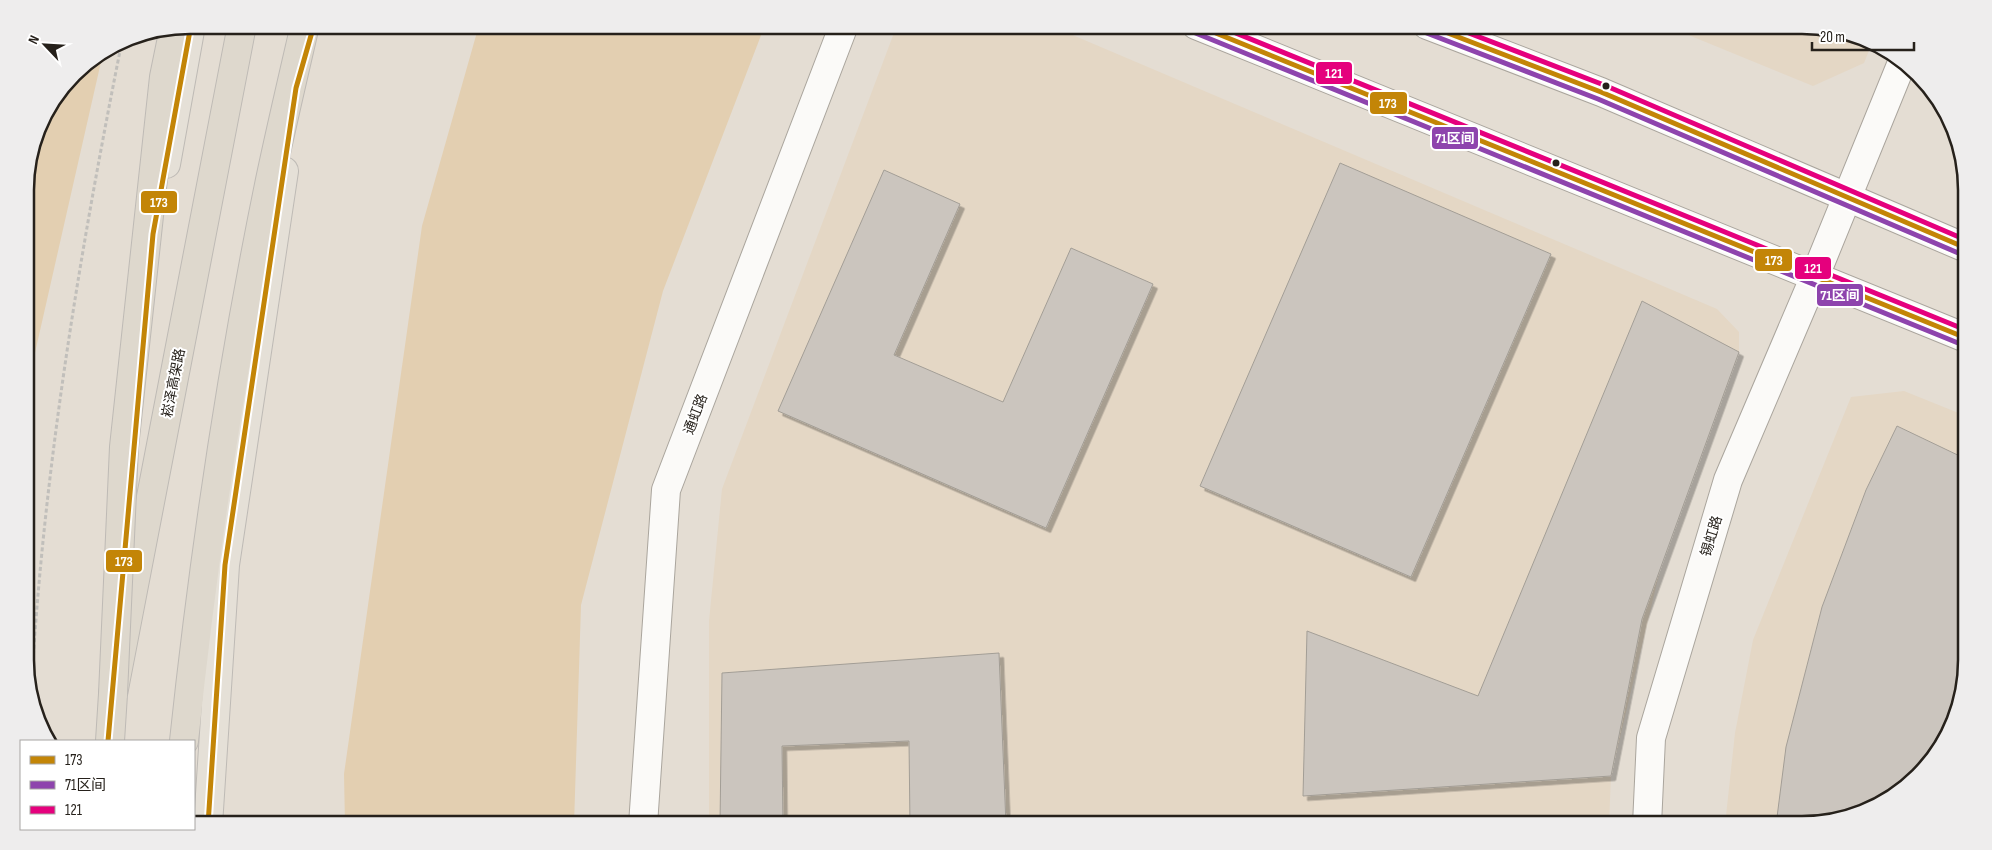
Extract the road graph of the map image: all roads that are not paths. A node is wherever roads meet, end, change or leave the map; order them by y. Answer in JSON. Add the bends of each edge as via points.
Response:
{"nodes":[{"id":1,"x":189,"y":34,"type":"edge"},
{"id":2,"x":240,"y":34,"type":"edge"},
{"id":3,"x":303,"y":34,"type":"edge"},
{"id":4,"x":311,"y":34,"type":"edge"},
{"id":5,"x":841,"y":34,"type":"edge"},
{"id":6,"x":1218,"y":34,"type":"edge"},
{"id":7,"x":1450,"y":34,"type":"edge"},
{"id":8,"x":173,"y":35,"type":"edge"},
{"id":9,"x":1900,"y":68,"type":"edge"},
{"id":10,"x":1846,"y":198,"type":"junction"},
{"id":11,"x":1958,"y":245,"type":"edge"},
{"id":12,"x":1815,"y":276,"type":"junction"},
{"id":13,"x":1958,"y":335,"type":"edge"},
{"id":14,"x":113,"y":694,"type":"junction"},
{"id":15,"x":109,"y":740,"type":"edge"},
{"id":16,"x":109,"y":740,"type":"edge"},
{"id":17,"x":184,"y":740,"type":"edge"},
{"id":18,"x":209,"y":816,"type":"edge"},
{"id":19,"x":644,"y":816,"type":"edge"},
{"id":20,"x":1647,"y":816,"type":"edge"}],
"edges":[{"from":1,"to":15,"type":"main road","via":[[153,234]]},
{"from":2,"to":14,"type":"highway","name":"崧泽高架路","bridge":true},
{"from":3,"to":17,"type":"highway","via":[[270,181],[230,397],[195,632]]},
{"from":4,"to":18,"type":"main road","via":[[296,88],[225,565]]},
{"from":5,"to":19,"type":"street","name":"通虹路","via":[[666,490]]},
{"from":6,"to":12,"type":"street"},
{"from":7,"to":10,"type":"street","via":[[1601,92]]},
{"from":8,"to":14,"type":"highway","bridge":true,"via":[[164,77],[124,446]]},
{"from":9,"to":10,"type":"street","name":"锡虹路"},
{"from":10,"to":11,"type":"street"},
{"from":10,"to":12,"type":"street","name":"锡虹路"},
{"from":12,"to":13,"type":"street"},
{"from":12,"to":20,"type":"street","name":"锡虹路","via":[[1728,480],[1651,738]]},
{"from":14,"to":16,"type":"highway","name":"崧泽高架路"}]}
